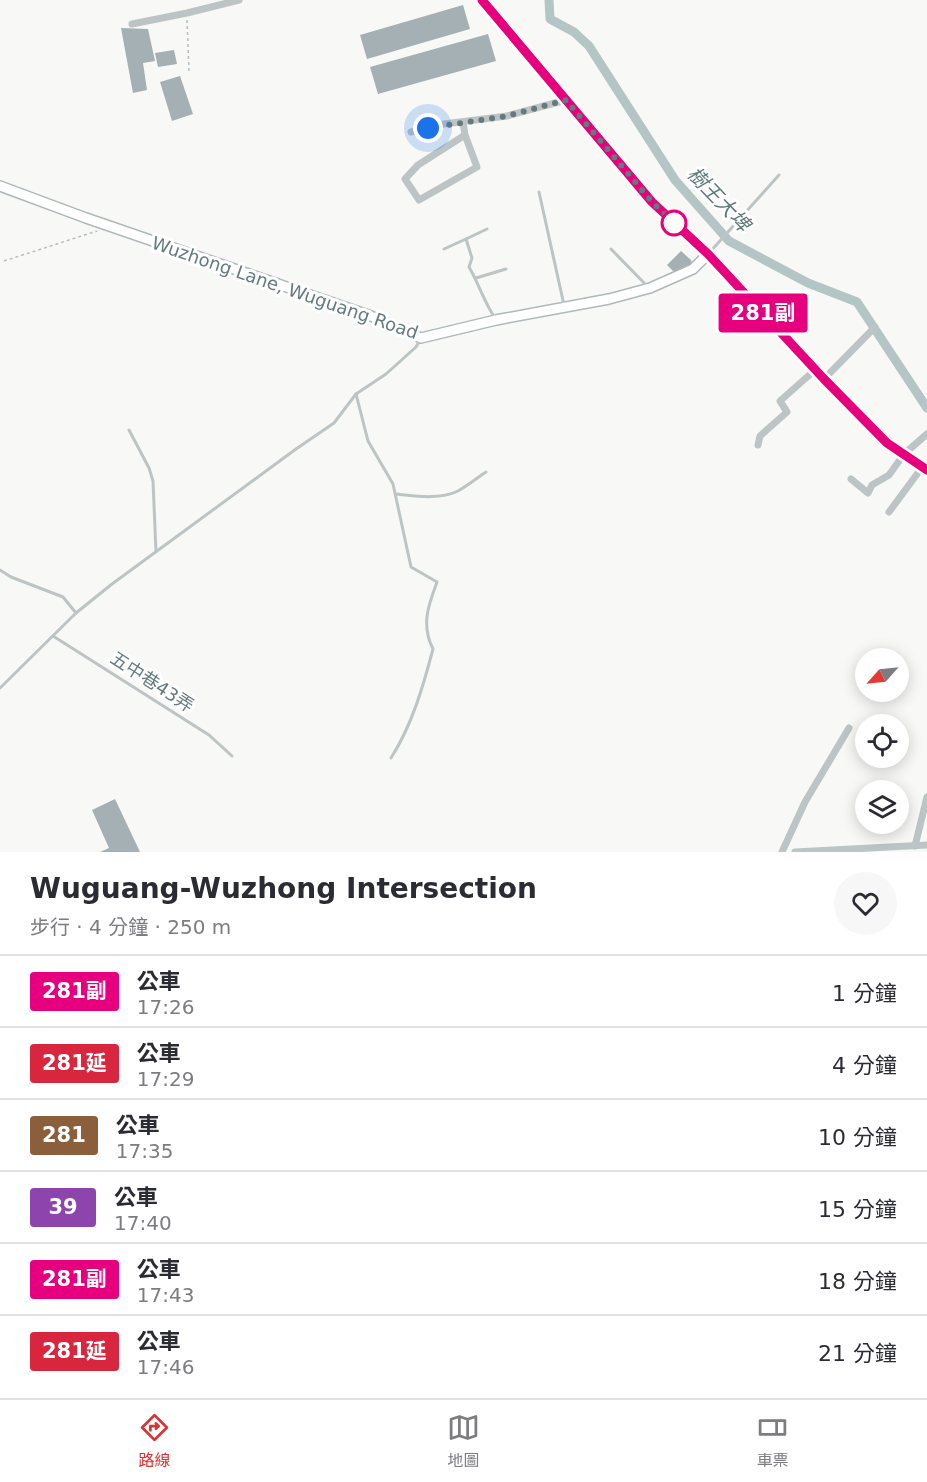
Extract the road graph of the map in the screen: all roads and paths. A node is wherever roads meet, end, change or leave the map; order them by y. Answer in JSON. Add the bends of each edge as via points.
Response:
{"nodes":[{"id":1,"x":239,"y":0,"type":"edge"},
{"id":2,"x":482,"y":0,"type":"edge"},
{"id":3,"x":187,"y":13,"type":"junction"},
{"id":4,"x":132,"y":24,"type":"dead end"},
{"id":5,"x":189,"y":71,"type":"dead end"},
{"id":6,"x":566,"y":100,"type":"junction"},
{"id":7,"x":463,"y":122,"type":"junction"},
{"id":8,"x":411,"y":132,"type":"dead end"},
{"id":9,"x":465,"y":135,"type":"junction"},
{"id":10,"x":779,"y":175,"type":"dead end"},
{"id":11,"x":0,"y":186,"type":"edge"},
{"id":12,"x":539,"y":192,"type":"dead end"},
{"id":13,"x":111,"y":227,"type":"junction"},
{"id":14,"x":487,"y":229,"type":"dead end"},
{"id":15,"x":466,"y":239,"type":"junction"},
{"id":16,"x":444,"y":249,"type":"dead end"},
{"id":17,"x":611,"y":249,"type":"dead end"},
{"id":18,"x":708,"y":254,"type":"junction"},
{"id":19,"x":4,"y":261,"type":"dead end"},
{"id":20,"x":506,"y":269,"type":"dead end"},
{"id":21,"x":476,"y":278,"type":"junction"},
{"id":22,"x":650,"y":288,"type":"junction"},
{"id":23,"x":564,"y":306,"type":"junction"},
{"id":24,"x":496,"y":320,"type":"junction"},
{"id":25,"x":875,"y":327,"type":"dead end"},
{"id":26,"x":421,"y":339,"type":"junction"},
{"id":27,"x":816,"y":369,"type":"junction"},
{"id":28,"x":824,"y":379,"type":"junction"},
{"id":29,"x":356,"y":394,"type":"junction"},
{"id":30,"x":129,"y":430,"type":"dead end"},
{"id":31,"x":926,"y":435,"type":"edge"},
{"id":32,"x":758,"y":445,"type":"dead end"},
{"id":33,"x":904,"y":454,"type":"junction"},
{"id":34,"x":925,"y":468,"type":"edge"},
{"id":35,"x":486,"y":472,"type":"dead end"},
{"id":36,"x":851,"y":478,"type":"dead end"},
{"id":37,"x":396,"y":494,"type":"junction"},
{"id":38,"x":889,"y":512,"type":"dead end"},
{"id":39,"x":156,"y":552,"type":"junction"},
{"id":40,"x":0,"y":570,"type":"edge"},
{"id":41,"x":76,"y":613,"type":"junction"},
{"id":42,"x":53,"y":636,"type":"junction"},
{"id":43,"x":0,"y":688,"type":"edge"},
{"id":44,"x":849,"y":728,"type":"dead end"},
{"id":45,"x":232,"y":756,"type":"dead end"},
{"id":46,"x":391,"y":758,"type":"dead end"},
{"id":47,"x":927,"y":796,"type":"edge"},
{"id":48,"x":927,"y":845,"type":"edge"},
{"id":49,"x":915,"y":846,"type":"junction"},
{"id":50,"x":782,"y":852,"type":"edge"},
{"id":51,"x":795,"y":852,"type":"edge"}],
"edges":[{"from":1,"to":3,"type":"street"},
{"from":2,"to":6,"type":"street"},
{"from":3,"to":4,"type":"street"},
{"from":3,"to":5,"type":"path"},
{"from":6,"to":7,"type":"street","via":[[507,116]]},
{"from":6,"to":18,"type":"street","via":[[652,202]]},
{"from":7,"to":8,"type":"street"},
{"from":7,"to":9,"type":"street"},
{"from":9,"to":9,"type":"street","via":[[418,165],[405,179],[419,200],[477,167]]},
{"from":10,"to":18,"type":"lane"},
{"from":11,"to":13,"type":"street","name":"Wuzhong Lane, Wuguang Road"},
{"from":12,"to":23,"type":"lane"},
{"from":13,"to":19,"type":"path"},
{"from":13,"to":26,"type":"street","name":"Wuzhong Lane, Wuguang Road","via":[[371,316]]},
{"from":14,"to":15,"type":"lane"},
{"from":15,"to":16,"type":"lane"},
{"from":15,"to":21,"type":"lane","via":[[472,258],[469,267]]},
{"from":17,"to":22,"type":"lane"},
{"from":18,"to":22,"type":"street","name":"Wuzhong Lane, Wuguang Road","via":[[693,269]]},
{"from":18,"to":27,"type":"street"},
{"from":20,"to":21,"type":"lane"},
{"from":21,"to":24,"type":"lane"},
{"from":22,"to":23,"type":"street","name":"Wuzhong Lane, Wuguang Road"},
{"from":23,"to":24,"type":"street","name":"Wuzhong Lane, Wuguang Road"},
{"from":24,"to":26,"type":"street","name":"Wuzhong Lane, Wuguang Road"},
{"from":25,"to":28,"type":"street"},
{"from":26,"to":29,"type":"lane","via":[[386,374]]},
{"from":27,"to":28,"type":"street"},
{"from":27,"to":32,"type":"street","via":[[780,401],[787,412],[760,436]]},
{"from":28,"to":33,"type":"street","via":[[887,443]]},
{"from":29,"to":37,"type":"lane","via":[[368,441]]},
{"from":29,"to":39,"type":"lane","via":[[334,423]]},
{"from":30,"to":39,"type":"lane","via":[[153,481]]},
{"from":31,"to":33,"type":"street"},
{"from":33,"to":34,"type":"street"},
{"from":33,"to":36,"type":"street","via":[[889,475],[872,485],[868,493]]},
{"from":34,"to":38,"type":"street"},
{"from":35,"to":37,"type":"lane","via":[[458,491],[446,494]]},
{"from":37,"to":46,"type":"lane","via":[[411,567],[437,582],[426,620],[433,649],[415,708]]},
{"from":39,"to":41,"type":"lane"},
{"from":40,"to":41,"type":"lane","via":[[63,597]]},
{"from":41,"to":42,"type":"lane"},
{"from":42,"to":43,"type":"lane"},
{"from":42,"to":45,"type":"lane","name":"五中巷43弄","via":[[209,735]]},
{"from":44,"to":50,"type":"street","via":[[805,802]]},
{"from":47,"to":49,"type":"street"},
{"from":48,"to":49,"type":"street"},
{"from":49,"to":51,"type":"street"}]}
